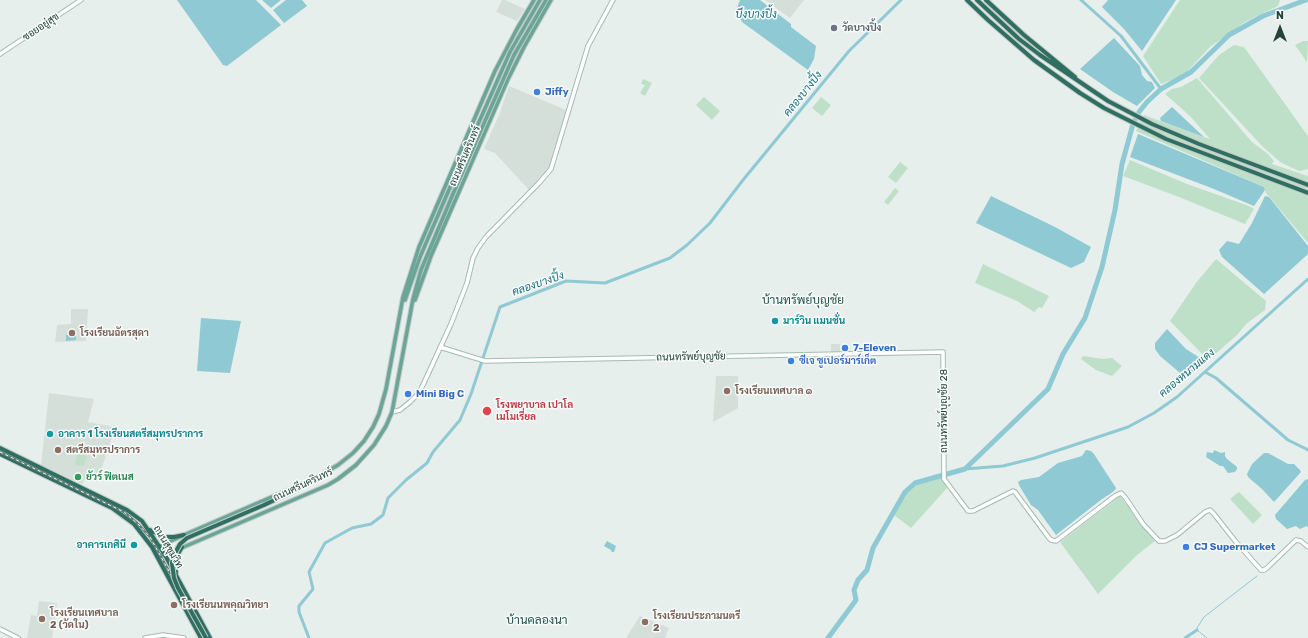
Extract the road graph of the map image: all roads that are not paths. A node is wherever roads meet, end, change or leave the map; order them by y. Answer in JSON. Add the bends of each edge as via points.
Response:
{"nodes":[{"id":1,"x":81,"y":0,"type":"edge"},
{"id":2,"x":534,"y":0,"type":"edge"},
{"id":3,"x":540,"y":0,"type":"edge"},
{"id":4,"x":546,"y":0,"type":"edge"},
{"id":5,"x":551,"y":0,"type":"edge"},
{"id":6,"x":613,"y":0,"type":"edge"},
{"id":7,"x":967,"y":0,"type":"edge"},
{"id":8,"x":977,"y":0,"type":"edge"},
{"id":9,"x":986,"y":0,"type":"edge"},
{"id":10,"x":0,"y":54,"type":"edge"},
{"id":11,"x":1084,"y":86,"type":"junction"},
{"id":12,"x":481,"y":104,"type":"junction"},
{"id":13,"x":494,"y":110,"type":"junction"},
{"id":14,"x":466,"y":139,"type":"junction"},
{"id":15,"x":479,"y":144,"type":"junction"},
{"id":16,"x":1308,"y":185,"type":"edge"},
{"id":17,"x":1308,"y":193,"type":"edge"},
{"id":18,"x":399,"y":322,"type":"junction"},
{"id":19,"x":409,"y":324,"type":"junction"},
{"id":20,"x":440,"y":347,"type":"junction"},
{"id":21,"x":943,"y":352,"type":"joint"},
{"id":22,"x":392,"y":412,"type":"junction"},
{"id":23,"x":0,"y":448,"type":"edge"},
{"id":24,"x":0,"y":454,"type":"edge"},
{"id":25,"x":312,"y":480,"type":"junction"},
{"id":26,"x":147,"y":527,"type":"junction"},
{"id":27,"x":196,"y":530,"type":"junction"},
{"id":28,"x":140,"y":531,"type":"junction"},
{"id":29,"x":184,"y":535,"type":"junction"},
{"id":30,"x":199,"y":540,"type":"junction"},
{"id":31,"x":160,"y":546,"type":"junction"},
{"id":32,"x":182,"y":547,"type":"junction"},
{"id":33,"x":1308,"y":547,"type":"edge"},
{"id":34,"x":156,"y":554,"type":"junction"},
{"id":35,"x":165,"y":555,"type":"junction"},
{"id":36,"x":172,"y":568,"type":"junction"},
{"id":37,"x":164,"y":572,"type":"junction"},
{"id":38,"x":176,"y":576,"type":"junction"},
{"id":39,"x":0,"y":630,"type":"edge"},
{"id":40,"x":18,"y":638,"type":"edge"},
{"id":41,"x":145,"y":638,"type":"edge"},
{"id":42,"x":184,"y":638,"type":"edge"},
{"id":43,"x":201,"y":638,"type":"edge"},
{"id":44,"x":206,"y":638,"type":"edge"},
{"id":45,"x":210,"y":638,"type":"edge"}],
"edges":[{"from":1,"to":10,"type":"street","name":"ซอยอยู่สุข"},
{"from":2,"to":12,"type":"main road","name":"ถนนศรีนครินทร์","via":[[507,47]]},
{"from":3,"to":18,"type":"main road","name":"ถนนศรีนครินทร์","bridge":true,"via":[[510,52],[448,192],[411,280]]},
{"from":4,"to":19,"type":"main road","name":"ถนนศรีนครินทร์","bridge":true,"via":[[514,54],[424,259]]},
{"from":5,"to":13,"type":"main road","name":"ถนนศรีนครินทร์","via":[[524,47]]},
{"from":6,"to":20,"type":"street","via":[[588,46],[551,169],[478,248],[463,293]]},
{"from":7,"to":17,"type":"highway","via":[[1034,60],[1104,108],[1166,138]]},
{"from":8,"to":11,"type":"highway","via":[[1019,39]]},
{"from":9,"to":11,"type":"highway"},
{"from":11,"to":16,"type":"highway","via":[[1152,124]]},
{"from":12,"to":13,"type":"main road","via":[[481,110],[485,114]]},
{"from":12,"to":14,"type":"main road","name":"ถนนศรีนครินทร์"},
{"from":13,"to":15,"type":"main road","name":"ถนนศรีนครินทร์"},
{"from":14,"to":15,"type":"main road","via":[[476,136]]},
{"from":14,"to":18,"type":"main road","name":"ถนนศรีนครินทร์","via":[[415,257],[404,292]]},
{"from":15,"to":19,"type":"main road","name":"ถนนศรีนครินทร์","via":[[424,274]]},
{"from":18,"to":25,"type":"main road","name":"ถนนศรีนครินทร์","via":[[384,401],[373,428],[346,460]]},
{"from":19,"to":22,"type":"main road","name":"ถนนศรีนครินทร์"},
{"from":20,"to":21,"type":"street","name":"ถนนทรัพย์บุญชัย","via":[[485,361]]},
{"from":20,"to":22,"type":"street","via":[[418,394],[400,410]]},
{"from":21,"to":33,"type":"street","name":"ถนนทรัพย์บุญชัย 28","via":[[944,479],[969,512],[1013,491],[1016,492],[1049,538],[1054,541],[1121,493],[1159,541],[1177,535],[1210,510],[1261,570],[1267,568],[1296,540]]},
{"from":22,"to":30,"type":"main road","name":"ถนนศรีนครินทร์","via":[[374,445],[356,465],[338,478]]},
{"from":23,"to":26,"type":"highway","name":"ถนนสุขุมวิท","via":[[127,510]]},
{"from":24,"to":28,"type":"highway","name":"ถนนสุขุมวิท","via":[[118,512]]},
{"from":25,"to":27,"type":"main road","name":"ถนนศรีนครินทร์"},
{"from":25,"to":44,"type":"highway","bridge":true,"via":[[264,505],[187,538],[180,544],[172,563],[174,578]]},
{"from":26,"to":28,"type":"highway","via":[[146,532]]},
{"from":26,"to":29,"type":"highway","via":[[164,537]]},
{"from":26,"to":31,"type":"highway","name":"ถนนสุขุมวิท"},
{"from":27,"to":29,"type":"main road","name":"ถนนศรีนครินทร์"},
{"from":27,"to":30,"type":"main road","via":[[194,536]]},
{"from":28,"to":34,"type":"highway","name":"ถนนสุขุมวิท"},
{"from":29,"to":31,"type":"main road","name":"ถนนศรีนครินทร์"},
{"from":30,"to":32,"type":"main road","name":"ถนนศรีนครินทร์"},
{"from":31,"to":34,"type":"main road","name":"ถนนศรีนครินทร์"},
{"from":31,"to":35,"type":"highway","name":"ถนนสุขุมวิท"},
{"from":32,"to":35,"type":"main road","name":"ถนนศรีนครินทร์"},
{"from":32,"to":38,"type":"highway","via":[[175,559]]},
{"from":34,"to":35,"type":"main road","name":"ถนนศรีนครินทร์"},
{"from":34,"to":37,"type":"highway","name":"ถนนสุขุมวิท"},
{"from":35,"to":36,"type":"highway","name":"ถนนสุขุมวิท"},
{"from":36,"to":37,"type":"highway","via":[[167,568]]},
{"from":36,"to":38,"type":"highway","name":"ถนนสุขุมวิท"},
{"from":37,"to":43,"type":"highway","name":"ถนนสุขุมวิท"},
{"from":38,"to":45,"type":"highway","name":"ถนนสุขุมวิท"},
{"from":39,"to":40,"type":"street"},
{"from":41,"to":42,"type":"street","via":[[163,635]]}]}
